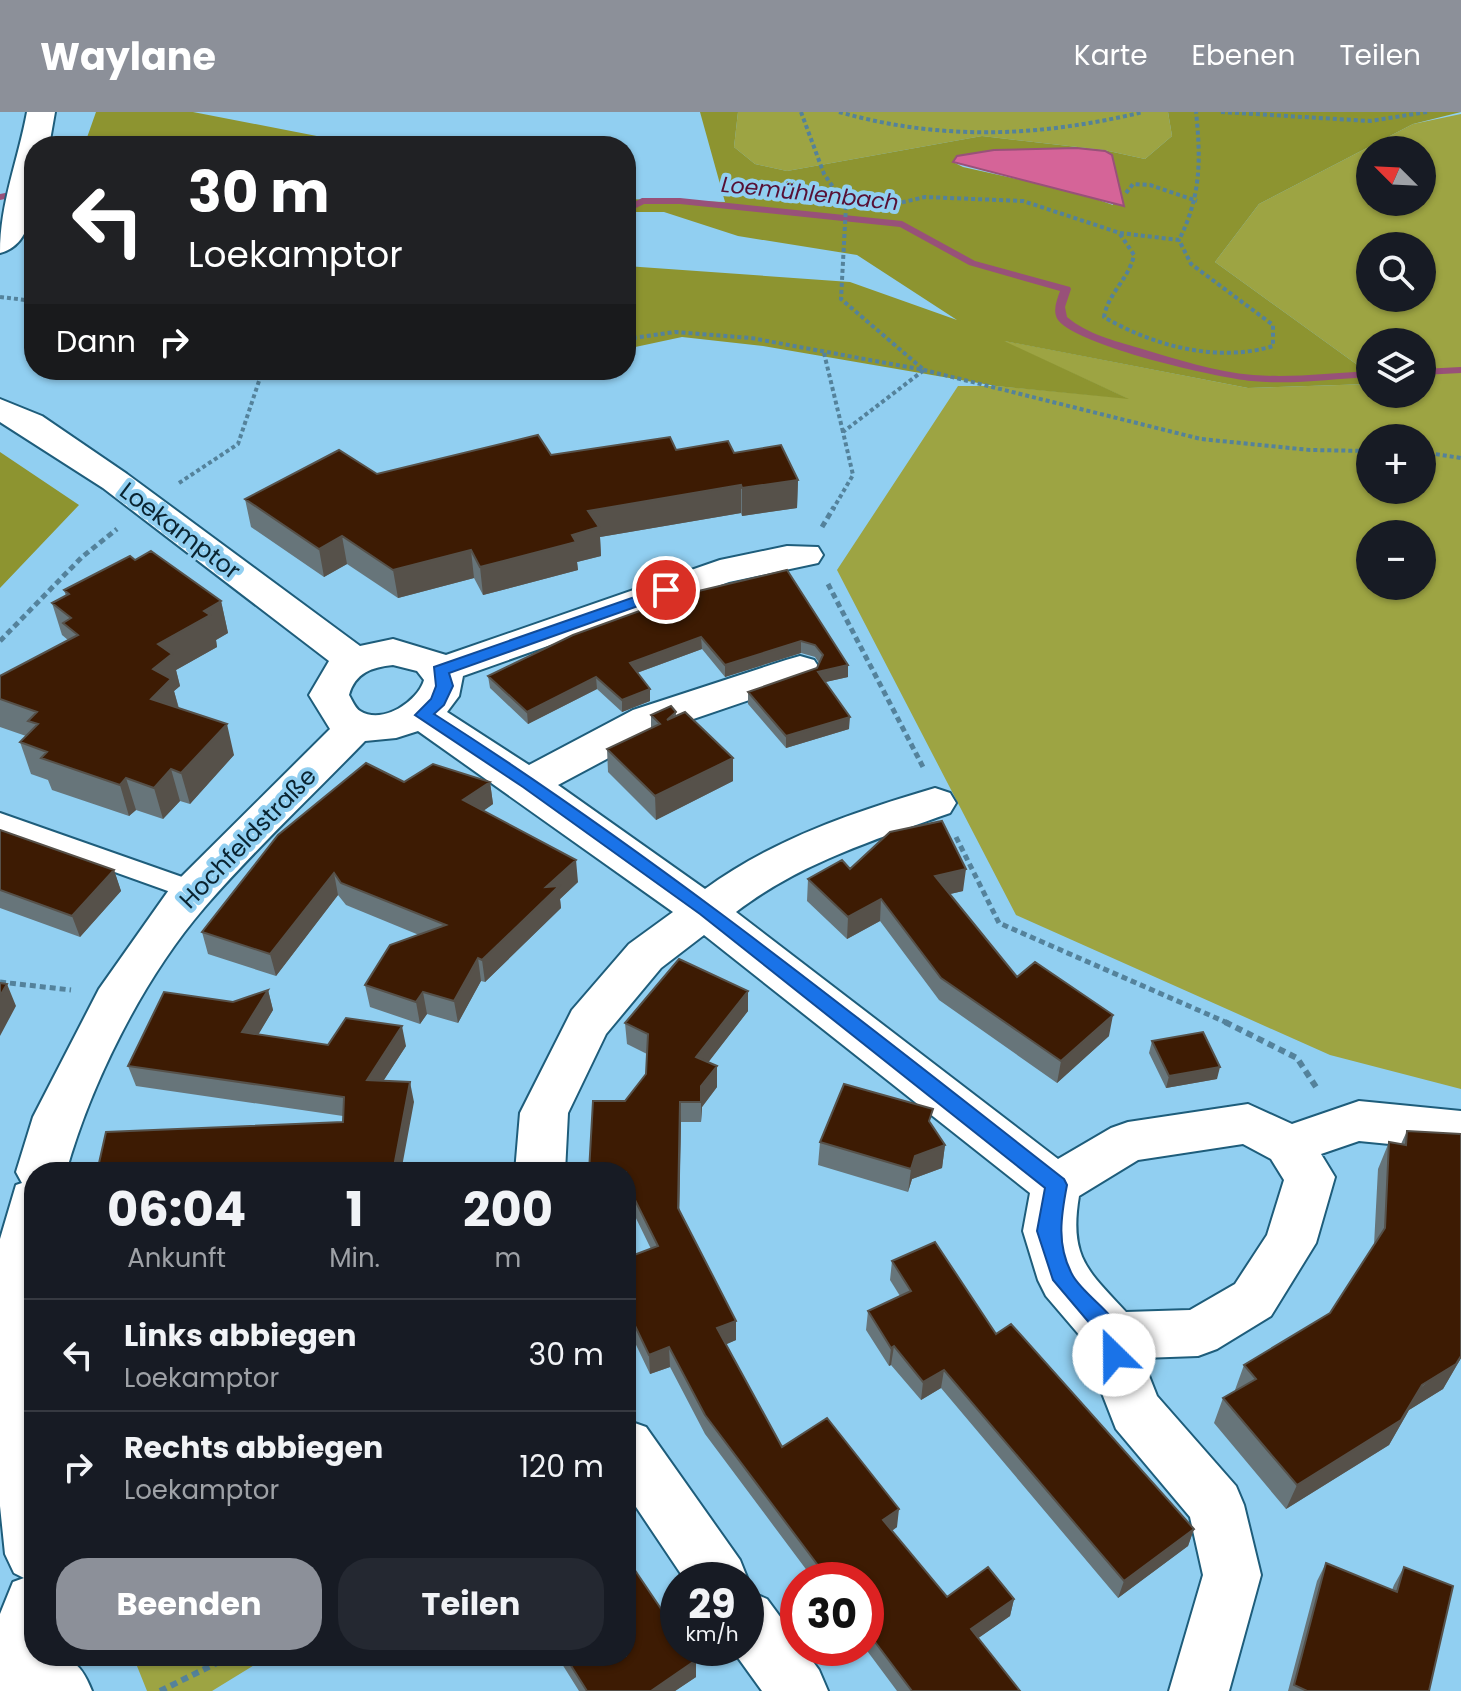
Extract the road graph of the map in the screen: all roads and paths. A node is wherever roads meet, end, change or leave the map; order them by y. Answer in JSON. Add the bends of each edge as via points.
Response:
{"nodes":[{"id":1,"x":41,"y":112,"type":"edge"},
{"id":2,"x":801,"y":112,"type":"edge"},
{"id":3,"x":839,"y":112,"type":"edge"},
{"id":4,"x":1143,"y":112,"type":"edge"},
{"id":5,"x":1196,"y":112,"type":"edge"},
{"id":6,"x":1221,"y":112,"type":"edge"},
{"id":7,"x":1427,"y":112,"type":"edge"},
{"id":8,"x":37,"y":136,"type":"edge"},
{"id":9,"x":24,"y":187,"type":"edge"},
{"id":10,"x":1126,"y":193,"type":"dead end"},
{"id":11,"x":1197,"y":201,"type":"junction"},
{"id":12,"x":846,"y":206,"type":"junction"},
{"id":13,"x":1120,"y":233,"type":"junction"},
{"id":14,"x":1179,"y":240,"type":"junction"},
{"id":15,"x":0,"y":244,"type":"edge"},
{"id":16,"x":0,"y":297,"type":"edge"},
{"id":17,"x":24,"y":300,"type":"edge"},
{"id":18,"x":636,"y":338,"type":"edge"},
{"id":19,"x":824,"y":353,"type":"junction"},
{"id":20,"x":924,"y":370,"type":"junction"},
{"id":21,"x":0,"y":409,"type":"edge"},
{"id":22,"x":843,"y":432,"type":"junction"},
{"id":23,"x":1356,"y":451,"type":"edge"},
{"id":24,"x":1436,"y":454,"type":"edge"},
{"id":25,"x":1461,"y":458,"type":"edge"},
{"id":26,"x":805,"y":555,"type":"junction"},
{"id":27,"x":354,"y":661,"type":"junction"},
{"id":28,"x":800,"y":669,"type":"dead end"},
{"id":29,"x":440,"y":671,"type":"junction"},
{"id":30,"x":423,"y":715,"type":"junction"},
{"id":31,"x":358,"y":724,"type":"junction"},
{"id":32,"x":529,"y":783,"type":"junction"},
{"id":33,"x":935,"y":803,"type":"junction"},
{"id":34,"x":0,"y":822,"type":"edge"},
{"id":35,"x":193,"y":891,"type":"junction"},
{"id":36,"x":706,"y":909,"type":"junction"},
{"id":37,"x":0,"y":982,"type":"edge"},
{"id":38,"x":119,"y":995,"type":"junction"},
{"id":39,"x":1336,"y":1129,"type":"junction"},
{"id":40,"x":1461,"y":1131,"type":"edge"},
{"id":41,"x":1288,"y":1145,"type":"junction"},
{"id":42,"x":44,"y":1162,"type":"edge"},
{"id":43,"x":541,"y":1162,"type":"edge"},
{"id":44,"x":1056,"y":1185,"type":"junction"},
{"id":45,"x":24,"y":1242,"type":"edge"},
{"id":46,"x":1114,"y":1336,"type":"junction"},
{"id":47,"x":636,"y":1460,"type":"edge"},
{"id":48,"x":24,"y":1475,"type":"edge"},
{"id":49,"x":707,"y":1562,"type":"edge"},
{"id":50,"x":24,"y":1624,"type":"edge"},
{"id":51,"x":764,"y":1644,"type":"edge"},
{"id":52,"x":6,"y":1665,"type":"edge"},
{"id":53,"x":211,"y":1666,"type":"edge"},
{"id":54,"x":62,"y":1691,"type":"edge"},
{"id":55,"x":160,"y":1691,"type":"edge"},
{"id":56,"x":798,"y":1691,"type":"edge"},
{"id":57,"x":1199,"y":1691,"type":"edge"}],
"edges":[{"from":1,"to":8,"type":"street"},
{"from":2,"to":12,"type":"path","via":[[824,174]]},
{"from":3,"to":4,"type":"path","via":[[936,135],[1010,136]]},
{"from":5,"to":11,"type":"path","via":[[1202,183]]},
{"from":6,"to":7,"type":"path","via":[[1370,121]]},
{"from":9,"to":15,"type":"street","via":[[11,230]]},
{"from":10,"to":11,"type":"path","via":[[1133,184],[1150,185]]},
{"from":11,"to":14,"type":"path"},
{"from":12,"to":13,"type":"path","via":[[925,197],[1023,201]]},
{"from":12,"to":20,"type":"path","via":[[841,299]]},
{"from":13,"to":14,"type":"path"},
{"from":13,"to":14,"type":"path","via":[[1134,255],[1133,268],[1105,300],[1104,317],[1120,329],[1218,353],[1242,354],[1273,346],[1273,325],[1191,264]]},
{"from":16,"to":17,"type":"path"},
{"from":18,"to":19,"type":"path","via":[[690,333],[751,338]]},
{"from":19,"to":20,"type":"path"},
{"from":19,"to":22,"type":"path"},
{"from":20,"to":22,"type":"path"},
{"from":20,"to":23,"type":"path","via":[[1201,439]]},
{"from":21,"to":27,"type":"street","name":"Loekamptor","via":[[30,423],[115,481]]},
{"from":22,"to":26,"type":"path","via":[[853,475]]},
{"from":24,"to":25,"type":"path"},
{"from":26,"to":29,"type":"street","via":[[726,571]]},
{"from":26,"to":33,"type":"path","via":[[831,588],[922,764]]},
{"from":27,"to":29,"type":"street","via":[[393,652],[413,654]]},
{"from":27,"to":31,"type":"street","via":[[336,676],[329,695],[337,712]]},
{"from":28,"to":32,"type":"street","via":[[647,720]]},
{"from":29,"to":30,"type":"street","via":[[444,686]]},
{"from":30,"to":31,"type":"street","via":[[391,726]]},
{"from":30,"to":32,"type":"street"},
{"from":31,"to":35,"type":"street","name":"Hochfeldstraße"},
{"from":32,"to":36,"type":"street"},
{"from":33,"to":36,"type":"street","via":[[809,847],[754,875]]},
{"from":33,"to":39,"type":"path","via":[[999,923],[1267,1040],[1297,1058]]},
{"from":34,"to":35,"type":"lane"},
{"from":35,"to":38,"type":"street","name":"Hochfeldstraße"},
{"from":36,"to":43,"type":"street","via":[[645,956],[588,1023],[544,1113]]},
{"from":36,"to":44,"type":"street"},
{"from":37,"to":38,"type":"path"},
{"from":38,"to":42,"type":"street","name":"Hochfeldstraße","via":[[57,1117]]},
{"from":39,"to":40,"type":"street","via":[[1359,1121]]},
{"from":39,"to":41,"type":"street"},
{"from":41,"to":44,"type":"street","via":[[1248,1124],[1128,1142]]},
{"from":41,"to":46,"type":"street","via":[[1310,1177],[1290,1243],[1253,1300],[1198,1333]]},
{"from":44,"to":46,"type":"street","via":[[1048,1231],[1064,1280]]},
{"from":45,"to":48,"type":"street","via":[[15,1324]]},
{"from":46,"to":57,"type":"street","via":[[1114,1355],[1135,1411],[1216,1505],[1232,1575]]},
{"from":47,"to":49,"type":"street"},
{"from":50,"to":52,"type":"street"},
{"from":51,"to":56,"type":"street"},
{"from":52,"to":54,"type":"street"},
{"from":53,"to":55,"type":"path"}]}
